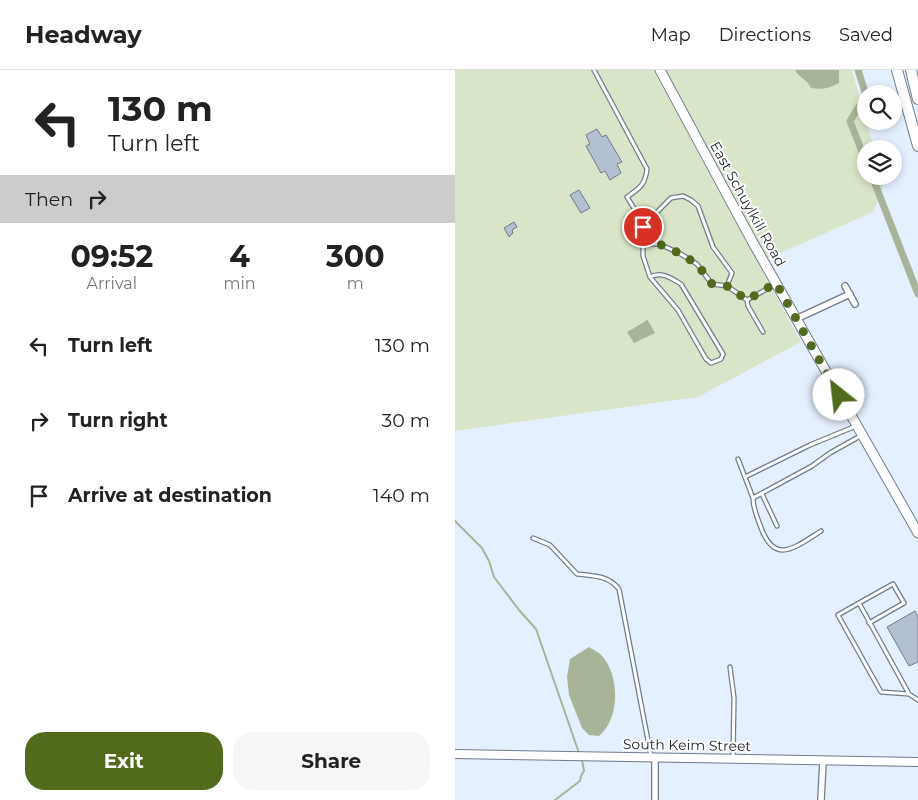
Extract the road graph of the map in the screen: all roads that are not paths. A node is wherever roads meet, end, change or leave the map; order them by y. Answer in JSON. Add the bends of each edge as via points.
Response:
{"nodes":[{"id":1,"x":594,"y":70,"type":"edge"},
{"id":2,"x":660,"y":70,"type":"edge"},
{"id":3,"x":897,"y":70,"type":"edge"},
{"id":4,"x":911,"y":70,"type":"edge"},
{"id":5,"x":918,"y":99,"type":"edge"},
{"id":6,"x":918,"y":146,"type":"edge"},
{"id":7,"x":643,"y":223,"type":"junction"},
{"id":8,"x":643,"y":239,"type":"junction"},
{"id":9,"x":650,"y":278,"type":"junction"},
{"id":10,"x":776,"y":283,"type":"junction"},
{"id":11,"x":727,"y":286,"type":"junction"},
{"id":12,"x":845,"y":286,"type":"dead end"},
{"id":13,"x":850,"y":294,"type":"junction"},
{"id":14,"x":747,"y":300,"type":"junction"},
{"id":15,"x":855,"y":304,"type":"dead end"},
{"id":16,"x":796,"y":319,"type":"junction"},
{"id":17,"x":763,"y":332,"type":"dead end"},
{"id":18,"x":857,"y":425,"type":"junction"},
{"id":19,"x":862,"y":435,"type":"junction"},
{"id":20,"x":738,"y":459,"type":"dead end"},
{"id":21,"x":745,"y":477,"type":"junction"},
{"id":22,"x":762,"y":494,"type":"junction"},
{"id":23,"x":753,"y":498,"type":"junction"},
{"id":24,"x":777,"y":526,"type":"dead end"},
{"id":25,"x":821,"y":531,"type":"dead end"},
{"id":26,"x":918,"y":533,"type":"edge"},
{"id":27,"x":533,"y":538,"type":"dead end"},
{"id":28,"x":859,"y":603,"type":"junction"},
{"id":29,"x":869,"y":623,"type":"junction"},
{"id":30,"x":730,"y":666,"type":"dead end"},
{"id":31,"x":909,"y":694,"type":"junction"},
{"id":32,"x":918,"y":700,"type":"edge"},
{"id":33,"x":455,"y":754,"type":"edge"},
{"id":34,"x":653,"y":757,"type":"junction"},
{"id":35,"x":733,"y":759,"type":"junction"},
{"id":36,"x":823,"y":761,"type":"junction"},
{"id":37,"x":918,"y":762,"type":"edge"},
{"id":38,"x":655,"y":800,"type":"edge"},
{"id":39,"x":821,"y":800,"type":"edge"}],
"edges":[{"from":1,"to":7,"type":"lane","via":[[647,169],[641,187],[627,197]]},
{"from":2,"to":10,"type":"main road","name":"East Schuylkill Road"},
{"from":3,"to":6,"type":"highway"},
{"from":4,"to":5,"type":"highway"},
{"from":7,"to":8,"type":"lane"},
{"from":7,"to":11,"type":"lane","via":[[671,198],[683,196],[691,200],[698,206],[713,247],[732,273]]},
{"from":8,"to":9,"type":"lane","via":[[643,256]]},
{"from":8,"to":11,"type":"lane","via":[[697,264],[712,284]]},
{"from":9,"to":9,"type":"lane","via":[[678,310],[706,359],[711,364],[721,359],[723,354],[685,289],[662,274]]},
{"from":10,"to":14,"type":"lane"},
{"from":10,"to":16,"type":"main road","name":"East Schuylkill Road"},
{"from":11,"to":14,"type":"lane"},
{"from":12,"to":13,"type":"street"},
{"from":13,"to":15,"type":"street"},
{"from":13,"to":16,"type":"street"},
{"from":14,"to":17,"type":"lane"},
{"from":16,"to":18,"type":"main road","name":"East Schuylkill Road"},
{"from":18,"to":19,"type":"main road","name":"East Schuylkill Road"},
{"from":18,"to":21,"type":"lane"},
{"from":19,"to":22,"type":"lane"},
{"from":19,"to":26,"type":"main road","name":"East Schuylkill Road"},
{"from":20,"to":21,"type":"lane"},
{"from":21,"to":23,"type":"lane"},
{"from":22,"to":23,"type":"lane"},
{"from":22,"to":24,"type":"lane"},
{"from":23,"to":25,"type":"lane","via":[[766,541],[779,550],[790,549]]},
{"from":27,"to":34,"type":"lane","via":[[550,545],[577,574],[601,576],[619,588]]},
{"from":28,"to":29,"type":"lane"},
{"from":28,"to":29,"type":"lane","via":[[893,584],[901,597],[904,603]]},
{"from":28,"to":31,"type":"lane","via":[[838,615],[881,692]]},
{"from":29,"to":31,"type":"lane"},
{"from":30,"to":35,"type":"lane","via":[[734,698]]},
{"from":31,"to":32,"type":"lane"},
{"from":33,"to":34,"type":"street","name":"South Keim Street"},
{"from":34,"to":35,"type":"street","name":"South Keim Street"},
{"from":34,"to":38,"type":"street"},
{"from":35,"to":36,"type":"street","name":"South Keim Street"},
{"from":36,"to":37,"type":"street","name":"South Keim Street"},
{"from":36,"to":39,"type":"street"}]}
